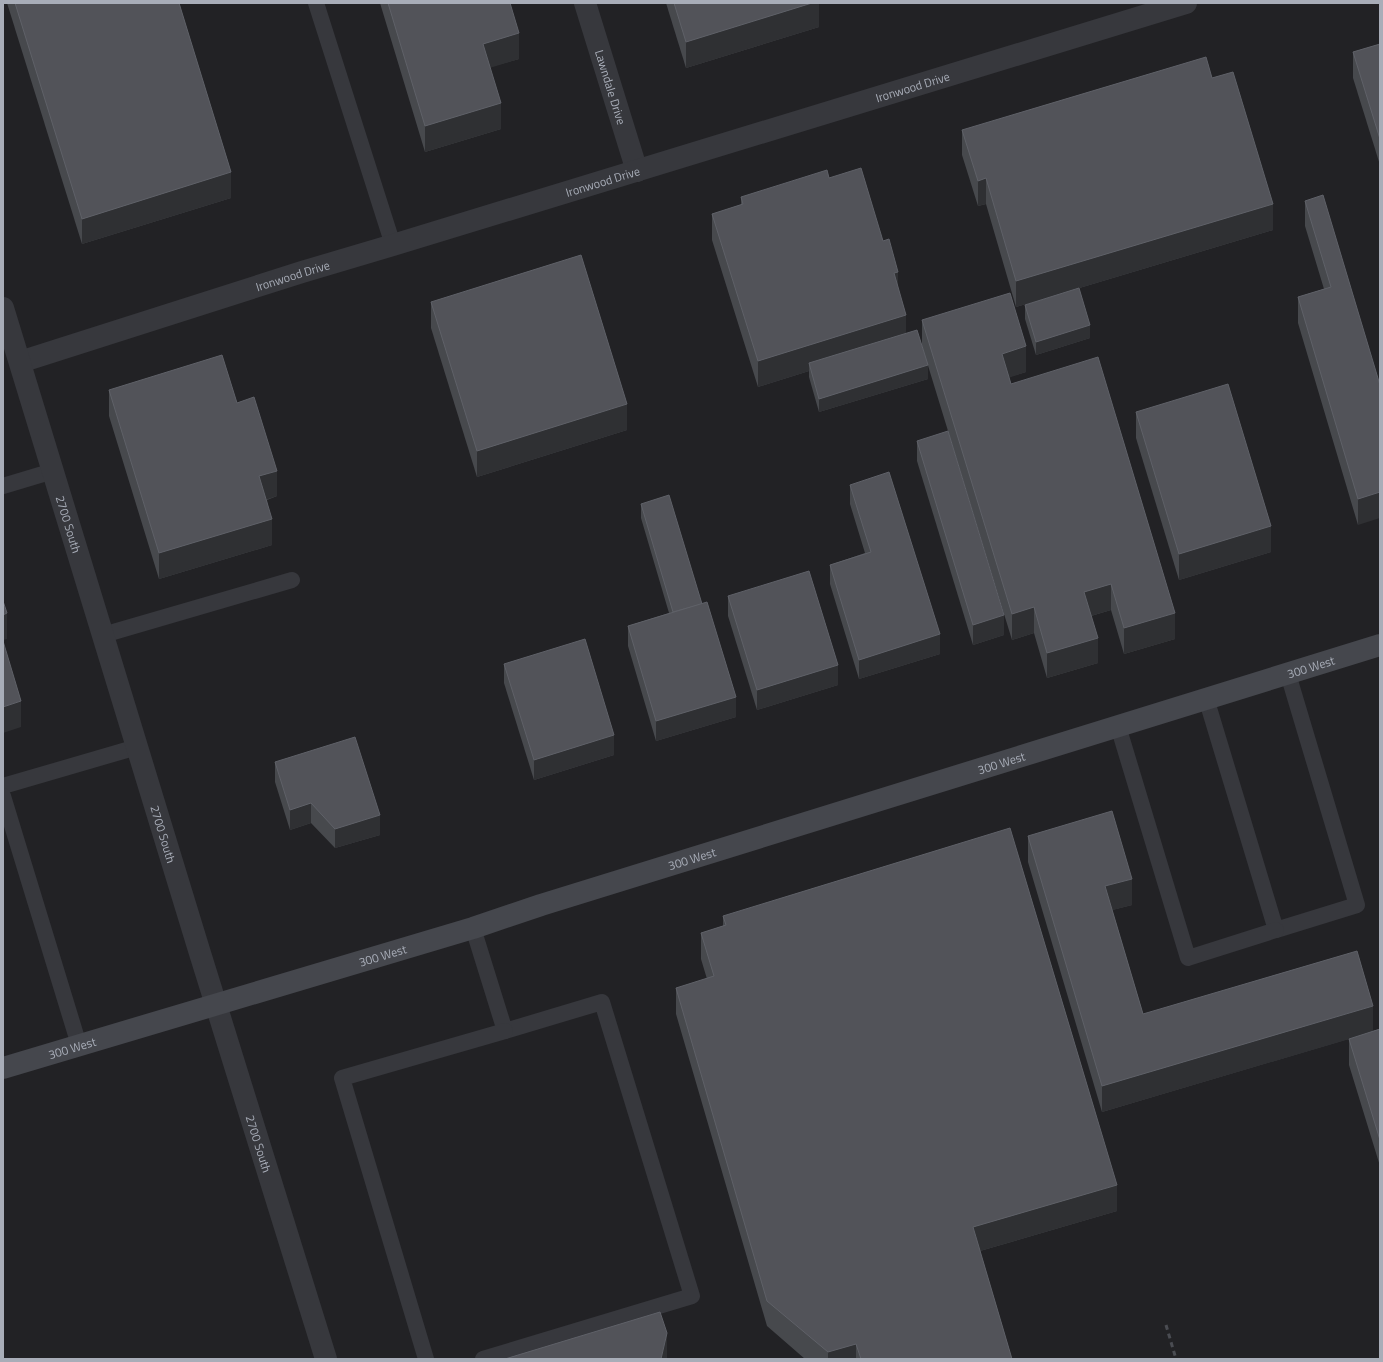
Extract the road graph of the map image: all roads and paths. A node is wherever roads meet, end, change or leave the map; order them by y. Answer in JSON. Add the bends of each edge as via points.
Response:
{"nodes":[{"id":1,"x":316,"y":3,"type":"edge"},
{"id":2,"x":585,"y":3,"type":"edge"},
{"id":3,"x":1186,"y":3,"type":"edge"},
{"id":4,"x":637,"y":170,"type":"junction"},
{"id":5,"x":393,"y":245,"type":"junction"},
{"id":6,"x":3,"y":308,"type":"edge"},
{"id":7,"x":20,"y":362,"type":"junction"},
{"id":8,"x":53,"y":471,"type":"junction"},
{"id":9,"x":3,"y":486,"type":"edge"},
{"id":10,"x":292,"y":580,"type":"dead end"},
{"id":11,"x":103,"y":635,"type":"junction"},
{"id":12,"x":1380,"y":645,"type":"edge"},
{"id":13,"x":1288,"y":674,"type":"junction"},
{"id":14,"x":1206,"y":698,"type":"junction"},
{"id":15,"x":1118,"y":726,"type":"junction"},
{"id":16,"x":137,"y":747,"type":"junction"},
{"id":17,"x":3,"y":786,"type":"edge"},
{"id":18,"x":3,"y":796,"type":"edge"},
{"id":19,"x":473,"y":928,"type":"junction"},
{"id":20,"x":1276,"y":930,"type":"junction"},
{"id":21,"x":216,"y":1004,"type":"junction"},
{"id":22,"x":505,"y":1031,"type":"junction"},
{"id":23,"x":79,"y":1045,"type":"junction"},
{"id":24,"x":3,"y":1068,"type":"edge"},
{"id":25,"x":326,"y":1359,"type":"edge"},
{"id":26,"x":426,"y":1359,"type":"edge"},
{"id":27,"x":483,"y":1359,"type":"edge"}],
"edges":[{"from":1,"to":5,"type":"lane"},
{"from":2,"to":4,"type":"street","name":"Lawndale Drive"},
{"from":3,"to":4,"type":"street","name":"Ironwood Drive"},
{"from":4,"to":5,"type":"street","name":"Ironwood Drive"},
{"from":5,"to":7,"type":"street","name":"Ironwood Drive"},
{"from":6,"to":7,"type":"street","name":"2700 South"},
{"from":7,"to":8,"type":"street","name":"2700 South"},
{"from":8,"to":9,"type":"lane"},
{"from":8,"to":11,"type":"street","name":"2700 South"},
{"from":10,"to":11,"type":"lane"},
{"from":11,"to":16,"type":"street","name":"2700 South"},
{"from":12,"to":13,"type":"main road","name":"300 West"},
{"from":13,"to":14,"type":"main road","name":"300 West"},
{"from":13,"to":20,"type":"lane","via":[[1357,905]]},
{"from":14,"to":15,"type":"main road","name":"300 West"},
{"from":14,"to":20,"type":"lane"},
{"from":15,"to":19,"type":"main road","name":"300 West"},
{"from":15,"to":20,"type":"lane","via":[[1188,958]]},
{"from":16,"to":17,"type":"lane"},
{"from":16,"to":21,"type":"street","name":"2700 South"},
{"from":18,"to":23,"type":"lane"},
{"from":19,"to":21,"type":"main road","name":"300 West"},
{"from":19,"to":22,"type":"lane"},
{"from":21,"to":23,"type":"main road","name":"300 West"},
{"from":21,"to":25,"type":"street","name":"2700 South"},
{"from":22,"to":26,"type":"lane","via":[[342,1078]]},
{"from":22,"to":27,"type":"lane","via":[[602,1002],[692,1296]]},
{"from":23,"to":24,"type":"main road","name":"300 West"}]}
